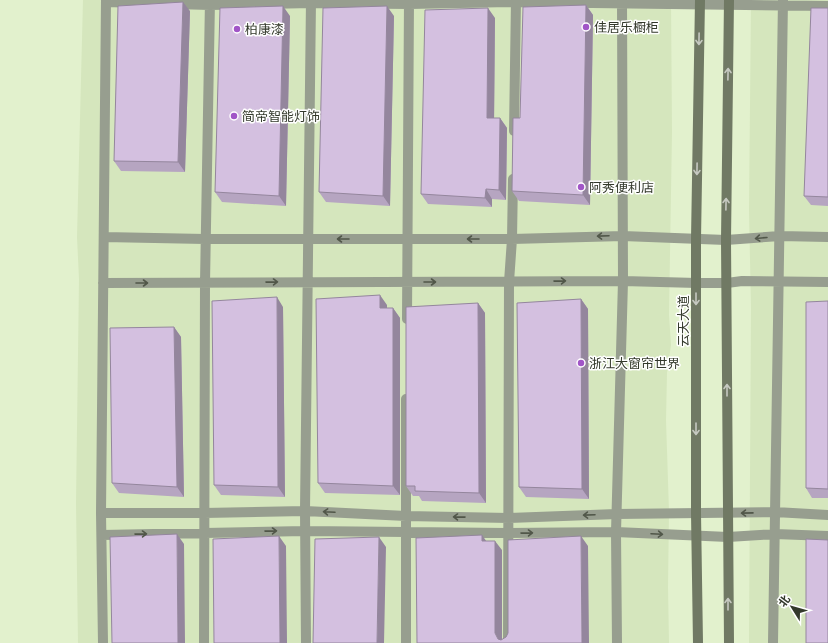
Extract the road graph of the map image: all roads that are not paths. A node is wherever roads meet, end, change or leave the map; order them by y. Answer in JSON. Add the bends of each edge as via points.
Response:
{"nodes":[{"id":1,"x":106,"y":1,"type":"edge"},
{"id":2,"x":516,"y":1,"type":"edge"},
{"id":3,"x":622,"y":1,"type":"edge"},
{"id":4,"x":311,"y":2,"type":"edge"},
{"id":5,"x":409,"y":2,"type":"edge"},
{"id":6,"x":700,"y":2,"type":"edge"},
{"id":7,"x":728,"y":2,"type":"edge"},
{"id":8,"x":783,"y":2,"type":"edge"},
{"id":9,"x":210,"y":3,"type":"edge"},
{"id":10,"x":828,"y":6,"type":"edge"},
{"id":11,"x":514,"y":144,"type":"edge"},
{"id":12,"x":513,"y":168,"type":"edge"},
{"id":13,"x":622,"y":236,"type":"junction"},
{"id":14,"x":780,"y":236,"type":"junction"},
{"id":15,"x":104,"y":237,"type":"junction"},
{"id":16,"x":828,"y":238,"type":"edge"},
{"id":17,"x":205,"y":239,"type":"junction"},
{"id":18,"x":308,"y":239,"type":"junction"},
{"id":19,"x":407,"y":239,"type":"junction"},
{"id":20,"x":512,"y":239,"type":"junction"},
{"id":21,"x":696,"y":239,"type":"junction"},
{"id":22,"x":726,"y":240,"type":"junction"},
{"id":23,"x":623,"y":281,"type":"junction"},
{"id":24,"x":778,"y":281,"type":"junction"},
{"id":25,"x":308,"y":282,"type":"junction"},
{"id":26,"x":509,"y":282,"type":"junction"},
{"id":27,"x":828,"y":282,"type":"edge"},
{"id":28,"x":103,"y":283,"type":"junction"},
{"id":29,"x":205,"y":283,"type":"junction"},
{"id":30,"x":407,"y":283,"type":"junction"},
{"id":31,"x":696,"y":283,"type":"junction"},
{"id":32,"x":727,"y":283,"type":"junction"},
{"id":33,"x":406,"y":329,"type":"edge"},
{"id":34,"x":406,"y":392,"type":"edge"},
{"id":35,"x":305,"y":511,"type":"junction"},
{"id":36,"x":775,"y":512,"type":"junction"},
{"id":37,"x":101,"y":513,"type":"junction"},
{"id":38,"x":204,"y":513,"type":"junction"},
{"id":39,"x":696,"y":513,"type":"junction"},
{"id":40,"x":728,"y":513,"type":"junction"},
{"id":41,"x":617,"y":514,"type":"junction"},
{"id":42,"x":828,"y":515,"type":"edge"},
{"id":43,"x":406,"y":516,"type":"junction"},
{"id":44,"x":509,"y":518,"type":"junction"},
{"id":45,"x":306,"y":531,"type":"junction"},
{"id":46,"x":406,"y":531,"type":"junction"},
{"id":47,"x":203,"y":532,"type":"junction"},
{"id":48,"x":616,"y":532,"type":"junction"},
{"id":49,"x":507,"y":533,"type":"junction"},
{"id":50,"x":775,"y":534,"type":"junction"},
{"id":51,"x":102,"y":535,"type":"junction"},
{"id":52,"x":697,"y":535,"type":"junction"},
{"id":53,"x":728,"y":536,"type":"junction"},
{"id":54,"x":828,"y":536,"type":"edge"},
{"id":55,"x":103,"y":643,"type":"edge"},
{"id":56,"x":204,"y":643,"type":"edge"},
{"id":57,"x":306,"y":643,"type":"edge"},
{"id":58,"x":406,"y":643,"type":"edge"},
{"id":59,"x":508,"y":643,"type":"edge"},
{"id":60,"x":617,"y":643,"type":"edge"},
{"id":61,"x":698,"y":643,"type":"edge"},
{"id":62,"x":729,"y":643,"type":"edge"},
{"id":63,"x":773,"y":643,"type":"edge"}],
"edges":[{"from":1,"to":9,"type":"lane"},
{"from":1,"to":15,"type":"lane"},
{"from":2,"to":3,"type":"lane"},
{"from":2,"to":5,"type":"lane"},
{"from":2,"to":11,"type":"lane"},
{"from":3,"to":6,"type":"lane"},
{"from":3,"to":13,"type":"lane"},
{"from":4,"to":5,"type":"lane"},
{"from":4,"to":9,"type":"lane"},
{"from":4,"to":18,"type":"lane"},
{"from":5,"to":19,"type":"lane"},
{"from":6,"to":7,"type":"lane"},
{"from":6,"to":21,"type":"main road","name":"云天大道","one_way":true},
{"from":7,"to":8,"type":"lane"},
{"from":22,"to":7,"type":"main road","one_way":true},
{"from":8,"to":10,"type":"lane"},
{"from":8,"to":14,"type":"lane"},
{"from":9,"to":17,"type":"lane"},
{"from":12,"to":20,"type":"lane"},
{"from":13,"to":20,"type":"lane","one_way":true},
{"from":13,"to":21,"type":"lane"},
{"from":13,"to":23,"type":"lane"},
{"from":14,"to":16,"type":"lane"},
{"from":14,"to":22,"type":"lane","one_way":true},
{"from":14,"to":24,"type":"lane"},
{"from":15,"to":17,"type":"lane"},
{"from":15,"to":28,"type":"lane"},
{"from":17,"to":18,"type":"lane"},
{"from":17,"to":29,"type":"lane"},
{"from":19,"to":18,"type":"lane","one_way":true},
{"from":18,"to":25,"type":"lane"},
{"from":20,"to":19,"type":"lane","one_way":true},
{"from":19,"to":30,"type":"lane"},
{"from":20,"to":26,"type":"lane"},
{"from":21,"to":22,"type":"lane"},
{"from":21,"to":31,"type":"main road","name":"云天大道"},
{"from":22,"to":32,"type":"main road"},
{"from":26,"to":23,"type":"lane","one_way":true},
{"from":23,"to":31,"type":"lane"},
{"from":23,"to":41,"type":"lane"},
{"from":24,"to":27,"type":"lane"},
{"from":24,"to":32,"type":"lane"},
{"from":24,"to":36,"type":"lane"},
{"from":29,"to":25,"type":"lane","one_way":true},
{"from":25,"to":30,"type":"lane"},
{"from":25,"to":35,"type":"lane"},
{"from":30,"to":26,"type":"lane","one_way":true},
{"from":26,"to":44,"type":"lane"},
{"from":28,"to":29,"type":"lane","one_way":true},
{"from":28,"to":37,"type":"lane"},
{"from":29,"to":38,"type":"lane"},
{"from":30,"to":33,"type":"lane"},
{"from":31,"to":32,"type":"lane"},
{"from":31,"to":39,"type":"main road","name":"云天大道","one_way":true},
{"from":40,"to":32,"type":"main road","one_way":true},
{"from":34,"to":43,"type":"lane"},
{"from":35,"to":38,"type":"lane"},
{"from":43,"to":35,"type":"lane","one_way":true},
{"from":35,"to":45,"type":"lane"},
{"from":36,"to":40,"type":"lane","one_way":true},
{"from":36,"to":42,"type":"lane"},
{"from":36,"to":50,"type":"lane"},
{"from":37,"to":38,"type":"lane"},
{"from":37,"to":51,"type":"lane"},
{"from":38,"to":47,"type":"lane"},
{"from":39,"to":40,"type":"lane"},
{"from":39,"to":41,"type":"lane"},
{"from":39,"to":52,"type":"main road","name":"云天大道"},
{"from":40,"to":53,"type":"main road"},
{"from":41,"to":44,"type":"lane","one_way":true},
{"from":41,"to":48,"type":"lane"},
{"from":44,"to":43,"type":"lane","one_way":true},
{"from":43,"to":46,"type":"lane"},
{"from":44,"to":49,"type":"lane"},
{"from":45,"to":46,"type":"lane"},
{"from":47,"to":45,"type":"lane","one_way":true},
{"from":45,"to":57,"type":"lane"},
{"from":46,"to":49,"type":"lane"},
{"from":46,"to":58,"type":"lane"},
{"from":51,"to":47,"type":"lane","one_way":true},
{"from":47,"to":56,"type":"lane"},
{"from":49,"to":48,"type":"lane","one_way":true},
{"from":48,"to":52,"type":"lane","one_way":true},
{"from":48,"to":60,"type":"lane"},
{"from":49,"to":59,"type":"lane"},
{"from":50,"to":53,"type":"lane"},
{"from":50,"to":54,"type":"lane"},
{"from":50,"to":63,"type":"lane"},
{"from":51,"to":55,"type":"lane"},
{"from":52,"to":53,"type":"lane"},
{"from":52,"to":61,"type":"main road","name":"云天大道"},
{"from":62,"to":53,"type":"main road","one_way":true}]}
